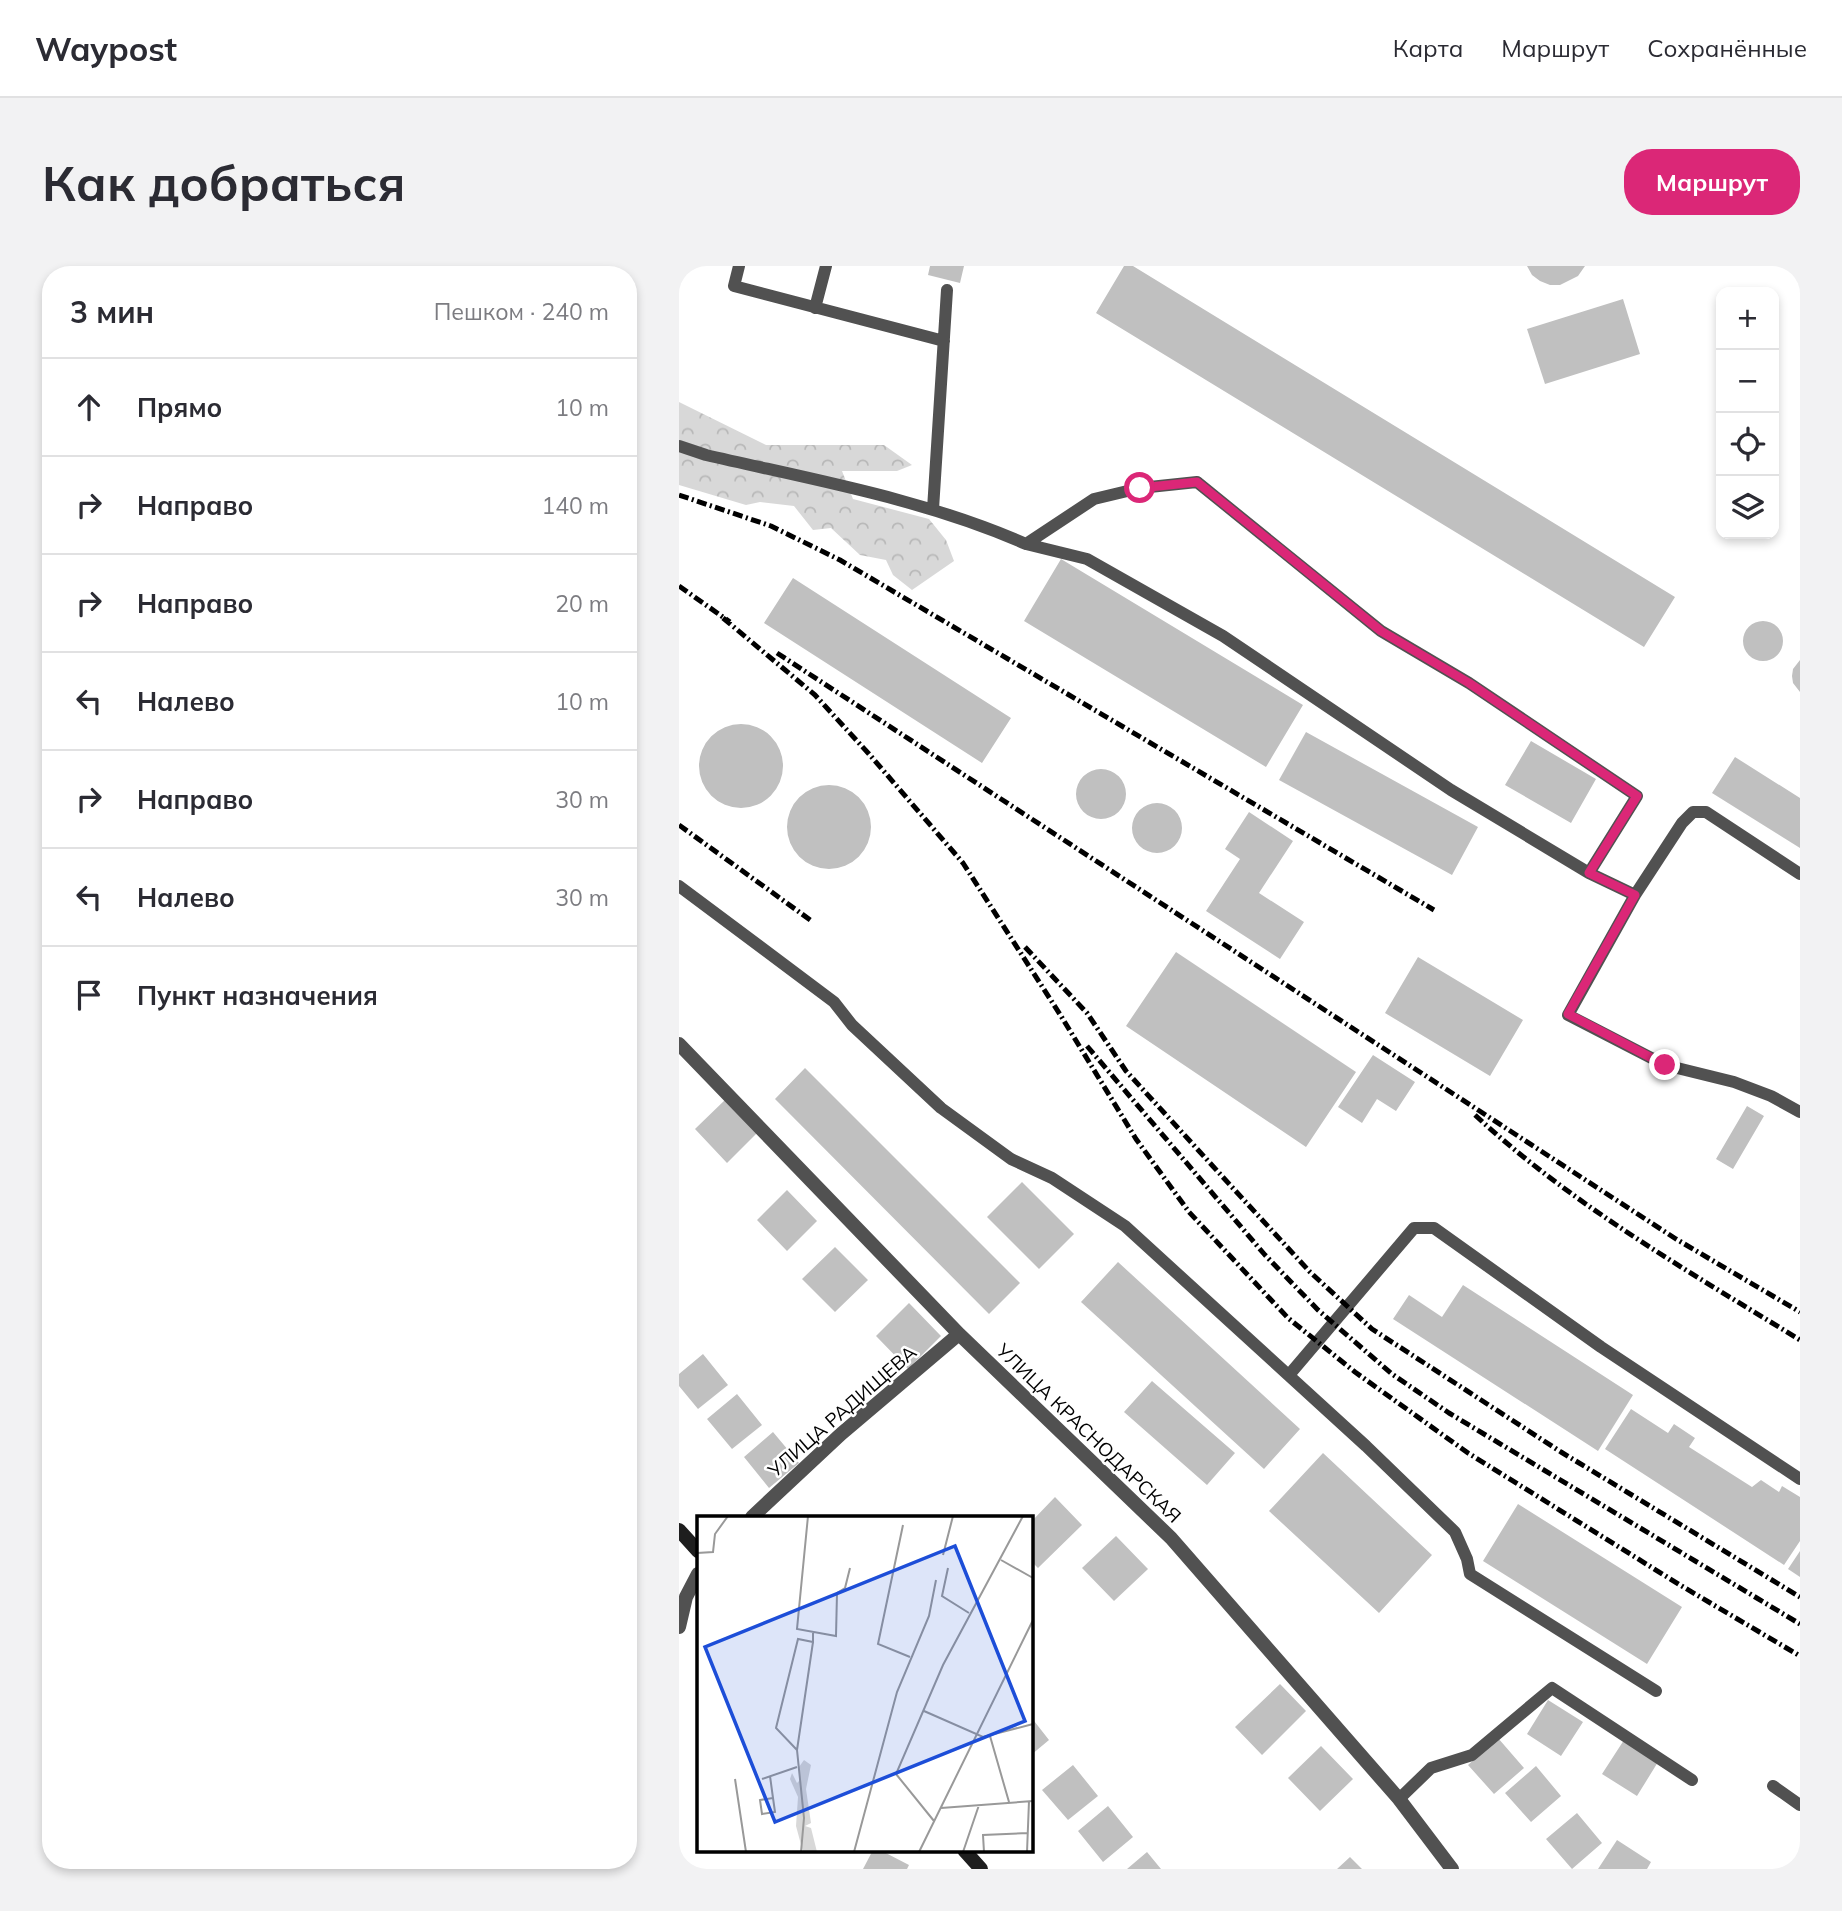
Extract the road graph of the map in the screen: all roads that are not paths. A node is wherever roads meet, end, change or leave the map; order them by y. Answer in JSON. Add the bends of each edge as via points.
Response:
{"nodes":[{"id":1,"x":739,"y":266,"type":"edge"},
{"id":2,"x":826,"y":266,"type":"edge"},
{"id":3,"x":947,"y":290,"type":"dead end"},
{"id":4,"x":815,"y":308,"type":"junction"},
{"id":5,"x":944,"y":341,"type":"junction"},
{"id":6,"x":679,"y":446,"type":"edge"},
{"id":7,"x":933,"y":509,"type":"junction"},
{"id":8,"x":1026,"y":544,"type":"junction"},
{"id":9,"x":1589,"y":873,"type":"junction"},
{"id":10,"x":1800,"y":874,"type":"edge"},
{"id":11,"x":679,"y":886,"type":"edge"},
{"id":12,"x":1635,"y":895,"type":"junction"},
{"id":13,"x":679,"y":1044,"type":"edge"},
{"id":14,"x":1800,"y":1112,"type":"edge"},
{"id":15,"x":959,"y":1334,"type":"junction"},
{"id":16,"x":1289,"y":1375,"type":"junction"},
{"id":17,"x":1800,"y":1479,"type":"edge"},
{"id":18,"x":753,"y":1516,"type":"edge"},
{"id":19,"x":679,"y":1530,"type":"edge"},
{"id":20,"x":697,"y":1550,"type":"edge"},
{"id":21,"x":697,"y":1576,"type":"edge"},
{"id":22,"x":679,"y":1627,"type":"edge"},
{"id":23,"x":1655,"y":1691,"type":"dead end"},
{"id":24,"x":1692,"y":1780,"type":"dead end"},
{"id":25,"x":1773,"y":1786,"type":"dead end"},
{"id":26,"x":1399,"y":1800,"type":"junction"},
{"id":27,"x":1800,"y":1805,"type":"edge"},
{"id":28,"x":966,"y":1852,"type":"edge"},
{"id":29,"x":981,"y":1869,"type":"edge"},
{"id":30,"x":1451,"y":1869,"type":"edge"}],
"edges":[{"from":1,"to":4,"type":"lane","via":[[734,286]]},
{"from":2,"to":4,"type":"lane"},
{"from":3,"to":5,"type":"lane"},
{"from":4,"to":5,"type":"lane"},
{"from":5,"to":7,"type":"lane"},
{"from":6,"to":7,"type":"lane"},
{"from":7,"to":8,"type":"lane"},
{"from":8,"to":9,"type":"lane","via":[[1087,559],[1223,636],[1451,790]]},
{"from":8,"to":9,"type":"lane","via":[[1094,499],[1197,482],[1381,631],[1469,683],[1637,796]]},
{"from":9,"to":12,"type":"lane"},
{"from":10,"to":12,"type":"lane","via":[[1706,812],[1693,812]]},
{"from":11,"to":16,"type":"lane","via":[[834,1002],[852,1026],[941,1108],[1011,1159],[1052,1178],[1125,1226]]},
{"from":12,"to":14,"type":"lane","via":[[1568,1014],[1665,1065],[1734,1082]]},
{"from":13,"to":15,"type":"street","name":"УЛИЦА КРАСНОДАРСКАЯ"},
{"from":15,"to":18,"type":"street","name":"УЛИЦА РАДИЩЕВА"},
{"from":15,"to":26,"type":"street","name":"УЛИЦА КРАСНОДАРСКАЯ","via":[[1171,1538]]},
{"from":16,"to":17,"type":"lane","via":[[1414,1228],[1434,1228],[1601,1347]]},
{"from":16,"to":23,"type":"lane","via":[[1455,1532],[1470,1574]]},
{"from":19,"to":20,"type":"main road"},
{"from":21,"to":22,"type":"street","via":[[685,1597]]},
{"from":24,"to":26,"type":"lane","via":[[1552,1688],[1472,1755],[1431,1768]]},
{"from":25,"to":27,"type":"lane"},
{"from":26,"to":30,"type":"street","name":"УЛИЦА КРАСНОДАРСКАЯ"},
{"from":28,"to":29,"type":"main road"}]}
